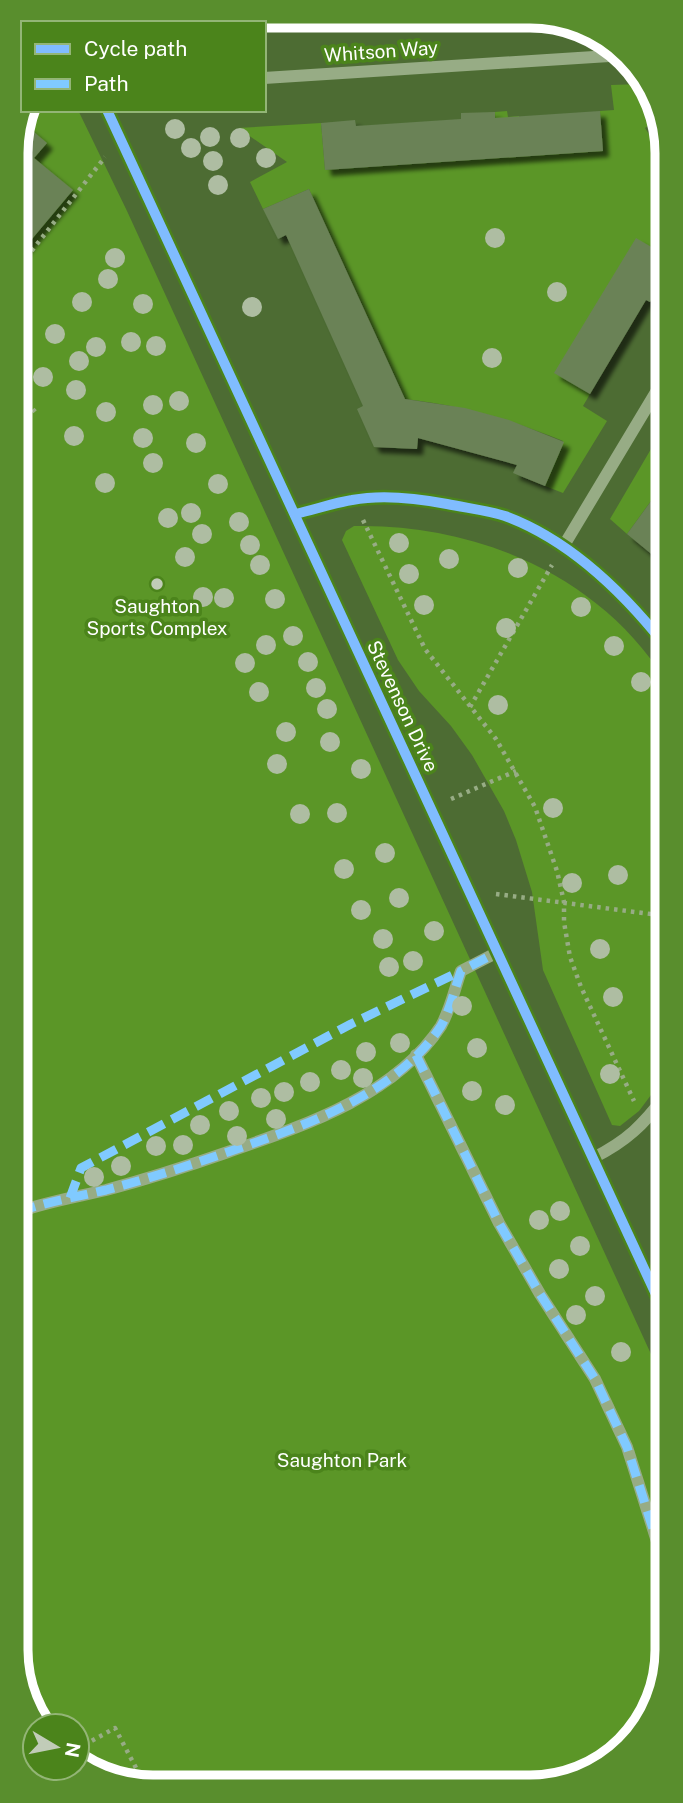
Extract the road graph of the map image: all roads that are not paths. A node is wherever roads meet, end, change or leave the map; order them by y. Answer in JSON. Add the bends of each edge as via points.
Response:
{"nodes":[{"id":1,"x":608,"y":56,"type":"edge"},
{"id":2,"x":266,"y":78,"type":"edge"},
{"id":3,"x":108,"y":112,"type":"edge"},
{"id":4,"x":655,"y":394,"type":"edge"},
{"id":5,"x":295,"y":514,"type":"junction"},
{"id":6,"x":563,"y":547,"type":"junction"},
{"id":7,"x":655,"y":632,"type":"edge"},
{"id":8,"x":498,"y":953,"type":"junction"},
{"id":9,"x":416,"y":1055,"type":"junction"},
{"id":10,"x":655,"y":1109,"type":"edge"},
{"id":11,"x":593,"y":1158,"type":"junction"},
{"id":12,"x":28,"y":1209,"type":"edge"},
{"id":13,"x":655,"y":1292,"type":"edge"},
{"id":14,"x":655,"y":1535,"type":"edge"}],
"edges":[{"from":1,"to":2,"type":"street","name":"Whitson Way"},
{"from":3,"to":5,"type":"street","name":"Stevenson Drive"},
{"from":4,"to":6,"type":"street"},
{"from":5,"to":6,"type":"street","via":[[355,499],[424,500],[481,510],[521,524]]},
{"from":5,"to":8,"type":"street","name":"Stevenson Drive"},
{"from":6,"to":7,"type":"street","via":[[612,587]]},
{"from":8,"to":9,"type":"street","via":[[461,971],[442,1024]]},
{"from":8,"to":11,"type":"street","name":"Stevenson Drive"},
{"from":9,"to":12,"type":"street","via":[[379,1086],[275,1136],[143,1179]]},
{"from":9,"to":14,"type":"street","via":[[499,1223],[595,1379],[627,1447]]},
{"from":10,"to":11,"type":"street","via":[[620,1144]]},
{"from":11,"to":13,"type":"street","name":"Stevenson Drive"}]}
